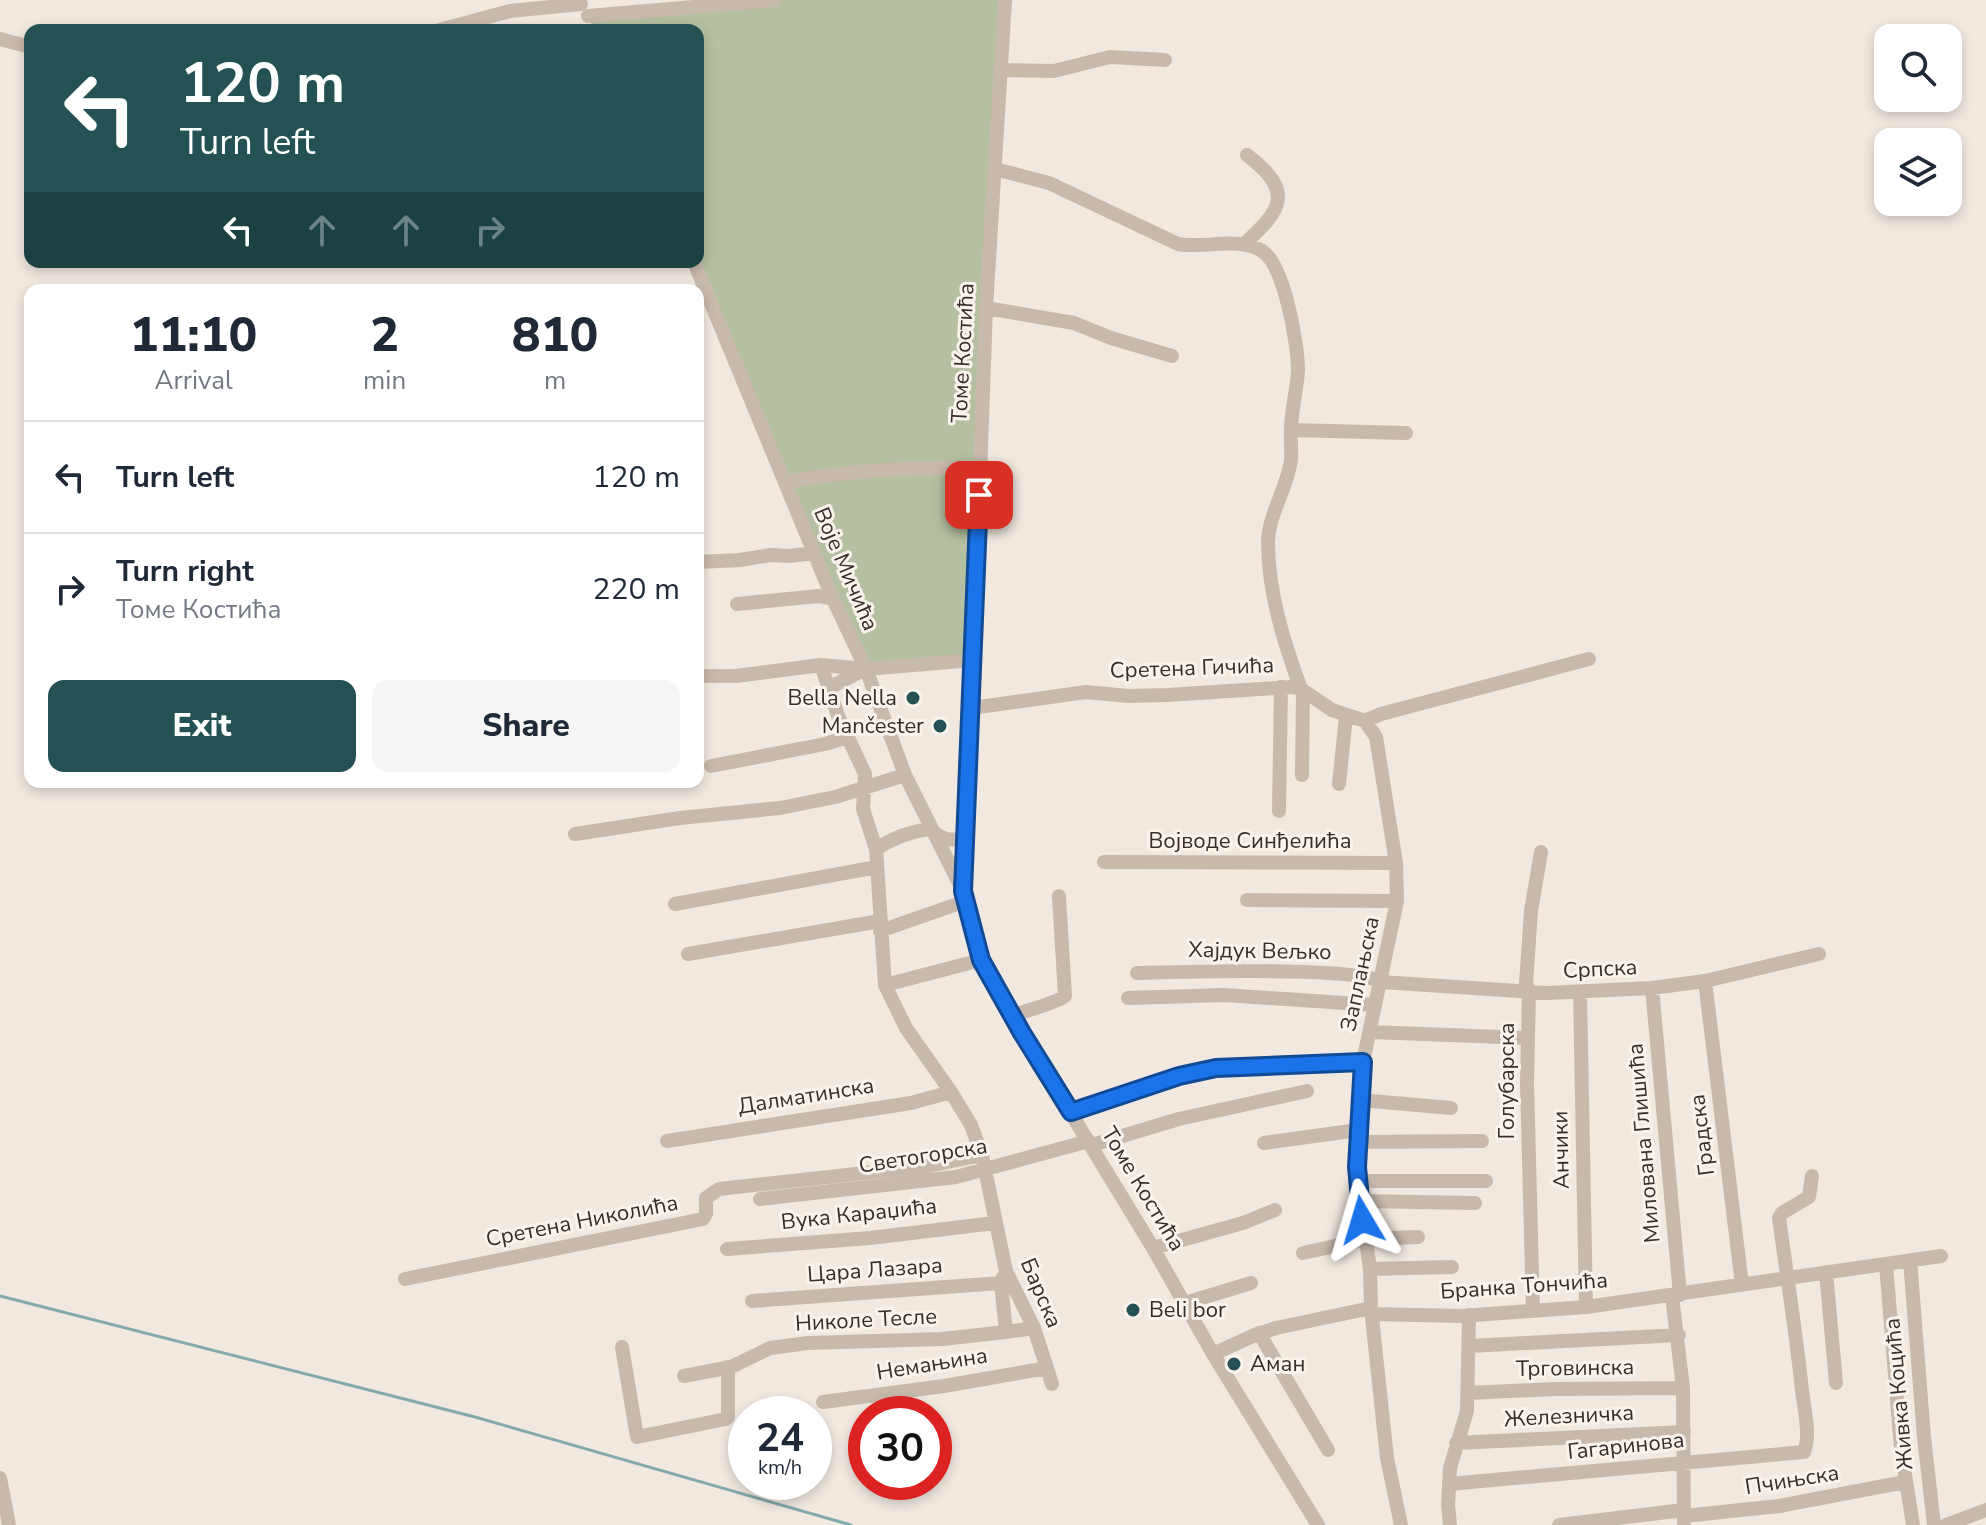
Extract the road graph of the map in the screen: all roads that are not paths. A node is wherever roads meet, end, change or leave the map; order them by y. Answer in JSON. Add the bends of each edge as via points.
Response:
{"nodes":[{"id":1,"x":775,"y":0,"type":"edge"},
{"id":2,"x":1005,"y":0,"type":"edge"},
{"id":3,"x":585,"y":12,"type":"edge"},
{"id":4,"x":461,"y":24,"type":"edge"},
{"id":5,"x":0,"y":39,"type":"edge"},
{"id":6,"x":24,"y":45,"type":"edge"},
{"id":7,"x":1165,"y":60,"type":"dead end"},
{"id":8,"x":1002,"y":70,"type":"junction"},
{"id":9,"x":1247,"y":155,"type":"dead end"},
{"id":10,"x":995,"y":169,"type":"junction"},
{"id":11,"x":1269,"y":221,"type":"junction"},
{"id":12,"x":1244,"y":244,"type":"junction"},
{"id":13,"x":1274,"y":263,"type":"junction"},
{"id":14,"x":704,"y":286,"type":"edge"},
{"id":15,"x":986,"y":308,"type":"junction"},
{"id":16,"x":1172,"y":356,"type":"dead end"},
{"id":17,"x":1291,"y":430,"type":"junction"},
{"id":18,"x":1406,"y":433,"type":"dead end"},
{"id":19,"x":980,"y":468,"type":"junction"},
{"id":20,"x":786,"y":482,"type":"junction"},
{"id":21,"x":814,"y":553,"type":"junction"},
{"id":22,"x":704,"y":562,"type":"edge"},
{"id":23,"x":833,"y":599,"type":"junction"},
{"id":24,"x":737,"y":604,"type":"dead end"},
{"id":25,"x":1589,"y":659,"type":"dead end"},
{"id":26,"x":974,"y":660,"type":"junction"},
{"id":27,"x":821,"y":665,"type":"junction"},
{"id":28,"x":866,"y":669,"type":"junction"},
{"id":29,"x":704,"y":676,"type":"edge"},
{"id":30,"x":1281,"y":687,"type":"junction"},
{"id":31,"x":829,"y":688,"type":"junction"},
{"id":32,"x":1302,"y":691,"type":"junction"},
{"id":33,"x":972,"y":708,"type":"junction"},
{"id":34,"x":1346,"y":716,"type":"junction"},
{"id":35,"x":1365,"y":721,"type":"junction"},
{"id":36,"x":848,"y":737,"type":"junction"},
{"id":37,"x":711,"y":766,"type":"dead end"},
{"id":38,"x":905,"y":775,"type":"junction"},
{"id":39,"x":1302,"y":775,"type":"dead end"},
{"id":40,"x":1339,"y":784,"type":"dead end"},
{"id":41,"x":865,"y":787,"type":"junction"},
{"id":42,"x":1279,"y":811,"type":"dead end"},
{"id":43,"x":930,"y":829,"type":"junction"},
{"id":44,"x":575,"y":834,"type":"dead end"},
{"id":45,"x":967,"y":837,"type":"junction"},
{"id":46,"x":876,"y":849,"type":"junction"},
{"id":47,"x":1541,"y":852,"type":"dead end"},
{"id":48,"x":1104,"y":862,"type":"dead end"},
{"id":49,"x":1396,"y":863,"type":"junction"},
{"id":50,"x":877,"y":867,"type":"junction"},
{"id":51,"x":965,"y":896,"type":"junction"},
{"id":52,"x":1059,"y":896,"type":"dead end"},
{"id":53,"x":1247,"y":900,"type":"dead end"},
{"id":54,"x":1397,"y":901,"type":"junction"},
{"id":55,"x":675,"y":904,"type":"dead end"},
{"id":56,"x":880,"y":926,"type":"junction"},
{"id":57,"x":688,"y":954,"type":"dead end"},
{"id":58,"x":1819,"y":954,"type":"dead end"},
{"id":59,"x":981,"y":960,"type":"junction"},
{"id":60,"x":1137,"y":973,"type":"dead end"},
{"id":61,"x":1705,"y":981,"type":"junction"},
{"id":62,"x":1381,"y":982,"type":"junction"},
{"id":63,"x":885,"y":985,"type":"junction"},
{"id":64,"x":1652,"y":988,"type":"junction"},
{"id":65,"x":1529,"y":991,"type":"junction"},
{"id":66,"x":1580,"y":992,"type":"junction"},
{"id":67,"x":1128,"y":998,"type":"dead end"},
{"id":68,"x":1375,"y":1005,"type":"junction"},
{"id":69,"x":1012,"y":1016,"type":"junction"},
{"id":70,"x":1371,"y":1032,"type":"junction"},
{"id":71,"x":1528,"y":1038,"type":"junction"},
{"id":72,"x":1363,"y":1062,"type":"junction"},
{"id":73,"x":1307,"y":1091,"type":"dead end"},
{"id":74,"x":951,"y":1092,"type":"junction"},
{"id":75,"x":1360,"y":1100,"type":"junction"},
{"id":76,"x":1451,"y":1108,"type":"dead end"},
{"id":77,"x":1071,"y":1112,"type":"junction"},
{"id":78,"x":1358,"y":1136,"type":"junction"},
{"id":79,"x":667,"y":1141,"type":"dead end"},
{"id":80,"x":1482,"y":1141,"type":"dead end"},
{"id":81,"x":1090,"y":1143,"type":"junction"},
{"id":82,"x":1264,"y":1143,"type":"dead end"},
{"id":83,"x":982,"y":1155,"type":"junction"},
{"id":84,"x":986,"y":1171,"type":"junction"},
{"id":85,"x":1812,"y":1176,"type":"dead end"},
{"id":86,"x":1358,"y":1181,"type":"junction"},
{"id":87,"x":1486,"y":1181,"type":"dead end"},
{"id":88,"x":760,"y":1199,"type":"dead end"},
{"id":89,"x":1359,"y":1201,"type":"junction"},
{"id":90,"x":1475,"y":1203,"type":"dead end"},
{"id":91,"x":1275,"y":1210,"type":"dead end"},
{"id":92,"x":995,"y":1223,"type":"junction"},
{"id":93,"x":1418,"y":1237,"type":"dead end"},
{"id":94,"x":1366,"y":1239,"type":"junction"},
{"id":95,"x":1153,"y":1248,"type":"junction"},
{"id":96,"x":727,"y":1249,"type":"dead end"},
{"id":97,"x":1303,"y":1253,"type":"dead end"},
{"id":98,"x":1941,"y":1256,"type":"dead end"},
{"id":99,"x":1910,"y":1260,"type":"junction"},
{"id":100,"x":1886,"y":1264,"type":"junction"},
{"id":101,"x":1452,"y":1267,"type":"dead end"},
{"id":102,"x":1370,"y":1269,"type":"junction"},
{"id":103,"x":1826,"y":1272,"type":"junction"},
{"id":104,"x":1004,"y":1277,"type":"junction"},
{"id":105,"x":1787,"y":1277,"type":"junction"},
{"id":106,"x":405,"y":1279,"type":"dead end"},
{"id":107,"x":1251,"y":1283,"type":"dead end"},
{"id":108,"x":1742,"y":1285,"type":"junction"},
{"id":109,"x":1676,"y":1295,"type":"junction"},
{"id":110,"x":752,"y":1301,"type":"dead end"},
{"id":111,"x":1185,"y":1303,"type":"junction"},
{"id":112,"x":1586,"y":1307,"type":"junction"},
{"id":113,"x":1371,"y":1311,"type":"junction"},
{"id":114,"x":1533,"y":1311,"type":"junction"},
{"id":115,"x":1469,"y":1315,"type":"junction"},
{"id":116,"x":1034,"y":1328,"type":"junction"},
{"id":117,"x":1006,"y":1332,"type":"junction"},
{"id":118,"x":1259,"y":1333,"type":"junction"},
{"id":119,"x":1679,"y":1335,"type":"junction"},
{"id":120,"x":1469,"y":1346,"type":"junction"},
{"id":121,"x":622,"y":1347,"type":"dead end"},
{"id":122,"x":1213,"y":1354,"type":"junction"},
{"id":123,"x":728,"y":1367,"type":"junction"},
{"id":124,"x":1047,"y":1368,"type":"junction"},
{"id":125,"x":684,"y":1376,"type":"dead end"},
{"id":126,"x":1836,"y":1383,"type":"dead end"},
{"id":127,"x":1052,"y":1384,"type":"dead end"},
{"id":128,"x":1683,"y":1388,"type":"junction"},
{"id":129,"x":1468,"y":1393,"type":"junction"},
{"id":130,"x":832,"y":1401,"type":"edge"},
{"id":131,"x":1684,"y":1432,"type":"junction"},
{"id":132,"x":1456,"y":1443,"type":"junction"},
{"id":133,"x":1328,"y":1450,"type":"dead end"},
{"id":134,"x":1684,"y":1463,"type":"junction"},
{"id":135,"x":0,"y":1478,"type":"edge"},
{"id":136,"x":1905,"y":1482,"type":"junction"},
{"id":137,"x":1449,"y":1484,"type":"junction"},
{"id":138,"x":1986,"y":1510,"type":"edge"},
{"id":139,"x":1684,"y":1517,"type":"edge"},
{"id":140,"x":9,"y":1525,"type":"edge"},
{"id":141,"x":1318,"y":1525,"type":"edge"},
{"id":142,"x":1401,"y":1525,"type":"edge"},
{"id":143,"x":1450,"y":1525,"type":"edge"},
{"id":144,"x":1559,"y":1525,"type":"edge"},
{"id":145,"x":1913,"y":1525,"type":"edge"},
{"id":146,"x":1934,"y":1525,"type":"edge"},
{"id":147,"x":1946,"y":1525,"type":"edge"}],
"edges":[{"from":1,"to":3,"type":"street"},
{"from":2,"to":8,"type":"street","name":"Томе Костића"},
{"from":3,"to":4,"type":"street","via":[[510,11]]},
{"from":5,"to":6,"type":"street"},
{"from":7,"to":8,"type":"street","via":[[1110,57],[1054,71]]},
{"from":8,"to":10,"type":"street","name":"Томе Костића"},
{"from":9,"to":11,"type":"street","via":[[1269,173],[1278,190]]},
{"from":10,"to":12,"type":"street","via":[[1049,183],[1178,244]]},
{"from":10,"to":15,"type":"street","name":"Томе Костића"},
{"from":11,"to":12,"type":"street"},
{"from":11,"to":13,"type":"street"},
{"from":12,"to":13,"type":"street"},
{"from":13,"to":17,"type":"street","via":[[1298,367]]},
{"from":14,"to":20,"type":"street","name":"Воје Мичића"},
{"from":15,"to":16,"type":"street","via":[[1074,323]]},
{"from":15,"to":19,"type":"street","name":"Томе Костића"},
{"from":17,"to":18,"type":"street"},
{"from":17,"to":32,"type":"street","via":[[1291,462],[1268,544],[1281,630]]},
{"from":19,"to":20,"type":"street","via":[[892,468]]},
{"from":19,"to":26,"type":"street","name":"Томе Костића"},
{"from":20,"to":21,"type":"street","name":"Воје Мичића"},
{"from":21,"to":22,"type":"street"},
{"from":21,"to":23,"type":"street","name":"Воје Мичића"},
{"from":23,"to":24,"type":"street"},
{"from":23,"to":28,"type":"street","name":"Воје Мичића"},
{"from":25,"to":35,"type":"street"},
{"from":26,"to":28,"type":"street"},
{"from":26,"to":33,"type":"street","name":"Томе Костића"},
{"from":27,"to":28,"type":"street"},
{"from":27,"to":29,"type":"street"},
{"from":27,"to":31,"type":"street"},
{"from":28,"to":31,"type":"street"},
{"from":28,"to":38,"type":"street","name":"Воје Мичића"},
{"from":30,"to":32,"type":"street","name":"Сретена Гичића"},
{"from":30,"to":33,"type":"street","name":"Сретена Гичића","via":[[1167,695],[1086,692]]},
{"from":30,"to":42,"type":"street"},
{"from":31,"to":36,"type":"street"},
{"from":32,"to":34,"type":"street","name":"Сретена Гичића"},
{"from":32,"to":39,"type":"street"},
{"from":33,"to":45,"type":"street","name":"Томе Костића"},
{"from":34,"to":35,"type":"street","name":"Сретена Гичића"},
{"from":34,"to":40,"type":"street"},
{"from":35,"to":49,"type":"street","name":"Заплањска","via":[[1376,737]]},
{"from":36,"to":37,"type":"street"},
{"from":36,"to":41,"type":"street","via":[[865,774]]},
{"from":38,"to":41,"type":"street"},
{"from":38,"to":43,"type":"street","name":"Воје Мичића"},
{"from":41,"to":44,"type":"street","via":[[780,808]]},
{"from":41,"to":46,"type":"street","via":[[863,809]]},
{"from":43,"to":45,"type":"street","via":[[950,841]]},
{"from":43,"to":46,"type":"street"},
{"from":43,"to":51,"type":"street","name":"Воје Мичића"},
{"from":45,"to":51,"type":"street","name":"Томе Костића"},
{"from":46,"to":50,"type":"street"},
{"from":47,"to":65,"type":"street","name":"Голубарска","via":[[1531,911]]},
{"from":48,"to":49,"type":"street","name":"Војводе Синђелића"},
{"from":49,"to":54,"type":"street","name":"Заплањска"},
{"from":50,"to":55,"type":"street"},
{"from":50,"to":56,"type":"street"},
{"from":51,"to":56,"type":"street"},
{"from":51,"to":59,"type":"street","name":"Томе Костића"},
{"from":52,"to":69,"type":"street","via":[[1065,996]]},
{"from":53,"to":54,"type":"street"},
{"from":54,"to":62,"type":"street","name":"Заплањска"},
{"from":56,"to":57,"type":"street"},
{"from":56,"to":63,"type":"street"},
{"from":58,"to":61,"type":"street","name":"Српска"},
{"from":59,"to":63,"type":"street"},
{"from":59,"to":69,"type":"street","name":"Томе Костића"},
{"from":60,"to":62,"type":"street","name":"Хајдук Вељко","via":[[1308,973]]},
{"from":61,"to":64,"type":"street","name":"Српска"},
{"from":61,"to":108,"type":"street","name":"Градска"},
{"from":62,"to":65,"type":"street","name":"Српска"},
{"from":62,"to":68,"type":"street","name":"Заплањска"},
{"from":63,"to":74,"type":"street","via":[[906,1028]]},
{"from":64,"to":66,"type":"street","name":"Српска"},
{"from":64,"to":109,"type":"street","name":"Милована Глишића"},
{"from":65,"to":66,"type":"street","name":"Српска"},
{"from":65,"to":71,"type":"street","name":"Голубарска"},
{"from":66,"to":112,"type":"street","name":"Анчики"},
{"from":67,"to":68,"type":"street","via":[[1209,995]]},
{"from":68,"to":70,"type":"street","name":"Заплањска"},
{"from":69,"to":77,"type":"street","name":"Томе Костића"},
{"from":70,"to":71,"type":"street"},
{"from":70,"to":72,"type":"street","name":"Заплањска"},
{"from":71,"to":114,"type":"street","name":"Голубарска"},
{"from":72,"to":75,"type":"street","name":"Заплањска"},
{"from":72,"to":77,"type":"street","via":[[1216,1068]]},
{"from":73,"to":81,"type":"street","name":"Светогорска"},
{"from":74,"to":79,"type":"street","name":"Далматинска","via":[[911,1103]]},
{"from":74,"to":83,"type":"street"},
{"from":75,"to":76,"type":"street"},
{"from":75,"to":78,"type":"street","name":"Заплањска"},
{"from":77,"to":81,"type":"street","name":"Томе Костића"},
{"from":78,"to":80,"type":"street"},
{"from":78,"to":82,"type":"street"},
{"from":78,"to":86,"type":"street","name":"Заплањска"},
{"from":81,"to":84,"type":"street","name":"Светогорска"},
{"from":81,"to":95,"type":"street","name":"Томе Костића"},
{"from":83,"to":84,"type":"street"},
{"from":83,"to":106,"type":"street","name":"Сретена Николића","via":[[719,1189],[706,1198],[703,1219]]},
{"from":84,"to":88,"type":"street","name":"Светогорска"},
{"from":84,"to":92,"type":"street","name":"Барска"},
{"from":85,"to":105,"type":"street","via":[[1809,1197],[1779,1218]]},
{"from":86,"to":87,"type":"street"},
{"from":86,"to":89,"type":"street","name":"Заплањска"},
{"from":89,"to":90,"type":"street"},
{"from":89,"to":94,"type":"street","name":"Заплањска"},
{"from":91,"to":95,"type":"street"},
{"from":92,"to":96,"type":"street","name":"Вука Караџића"},
{"from":92,"to":104,"type":"street","name":"Барска"},
{"from":93,"to":94,"type":"street"},
{"from":94,"to":97,"type":"street"},
{"from":94,"to":102,"type":"street","name":"Заплањска"},
{"from":95,"to":111,"type":"street","name":"Томе Костића"},
{"from":98,"to":99,"type":"street","name":"Бранка Тончића"},
{"from":99,"to":100,"type":"street","name":"Бранка Тончића"},
{"from":99,"to":146,"type":"street","name":"Живка Коцића"},
{"from":100,"to":103,"type":"street","name":"Бранка Тончића"},
{"from":100,"to":136,"type":"street"},
{"from":101,"to":102,"type":"street"},
{"from":102,"to":113,"type":"street","name":"Заплањска"},
{"from":103,"to":105,"type":"street","name":"Бранка Тончића"},
{"from":103,"to":126,"type":"street"},
{"from":104,"to":110,"type":"street","name":"Цара Лазара"},
{"from":104,"to":116,"type":"street","name":"Барска"},
{"from":104,"to":117,"type":"street"},
{"from":105,"to":108,"type":"street","name":"Бранка Тончића"},
{"from":105,"to":134,"type":"street","name":"Гагаринова","via":[[1806,1449]]},
{"from":107,"to":111,"type":"street"},
{"from":108,"to":109,"type":"street","name":"Бранка Тончића"},
{"from":109,"to":112,"type":"street","name":"Бранка Тончића"},
{"from":109,"to":119,"type":"street","name":"Милована Глишића"},
{"from":111,"to":122,"type":"street","name":"Томе Костића"},
{"from":112,"to":114,"type":"street","name":"Бранка Тончића"},
{"from":113,"to":115,"type":"street","name":"Бранка Тончића"},
{"from":113,"to":118,"type":"street","name":"Бранка Тончића"},
{"from":113,"to":142,"type":"street","name":"Заплањска","via":[[1387,1458]]},
{"from":114,"to":115,"type":"street","name":"Бранка Тончића"},
{"from":115,"to":120,"type":"street"},
{"from":116,"to":117,"type":"street","name":"Николе Тесле"},
{"from":116,"to":124,"type":"street","name":"Барска"},
{"from":117,"to":123,"type":"street","name":"Николе Тесле","via":[[808,1343],[770,1348]]},
{"from":118,"to":122,"type":"street","name":"Бранка Тончића"},
{"from":118,"to":133,"type":"street"},
{"from":119,"to":120,"type":"street"},
{"from":119,"to":128,"type":"street","name":"Милована Глишића"},
{"from":120,"to":129,"type":"street"},
{"from":121,"to":123,"type":"street","via":[[637,1437],[726,1419]]},
{"from":122,"to":141,"type":"street","name":"Томе Костића"},
{"from":123,"to":125,"type":"street","name":"Николе Тесле"},
{"from":124,"to":127,"type":"street","name":"Барска"},
{"from":124,"to":130,"type":"street","name":"Немањина"},
{"from":128,"to":129,"type":"street","name":"Трговинска"},
{"from":128,"to":131,"type":"street","name":"Милована Глишића"},
{"from":129,"to":132,"type":"street"},
{"from":131,"to":132,"type":"street","name":"Железничка"},
{"from":131,"to":134,"type":"street","name":"Милована Глишића"},
{"from":132,"to":137,"type":"street"},
{"from":134,"to":137,"type":"street","name":"Гагаринова"},
{"from":134,"to":139,"type":"street","name":"Милована Глишића"},
{"from":135,"to":140,"type":"street"},
{"from":136,"to":139,"type":"street","name":"Пчињска"},
{"from":136,"to":145,"type":"street"},
{"from":137,"to":143,"type":"street"},
{"from":138,"to":147,"type":"street"},
{"from":139,"to":144,"type":"street","name":"Пчињска"}]}
